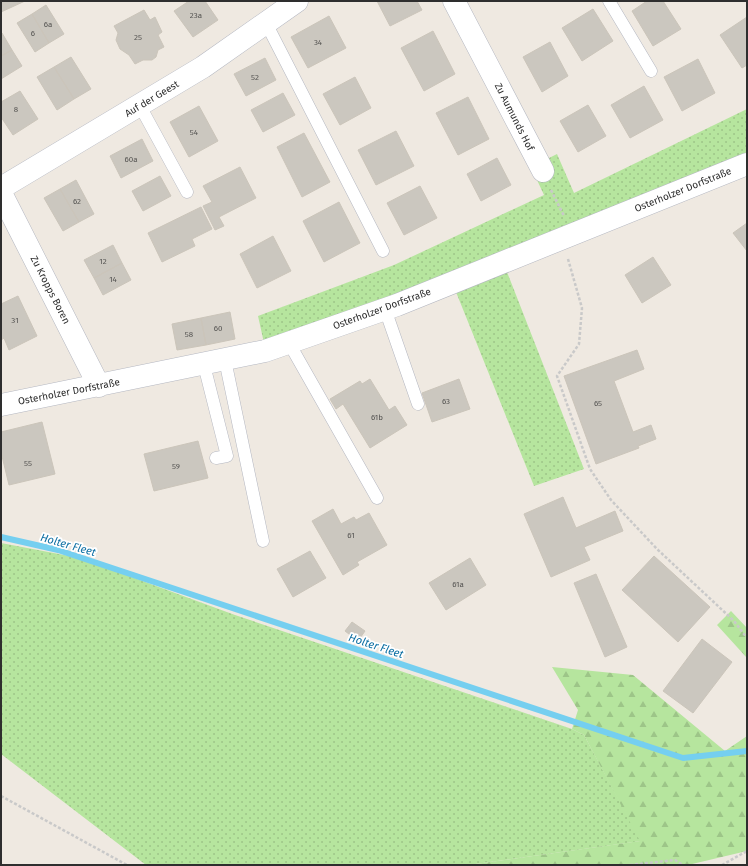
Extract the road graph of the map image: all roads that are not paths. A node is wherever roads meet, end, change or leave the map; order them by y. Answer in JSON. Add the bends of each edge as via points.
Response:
{"nodes":[{"id":1,"x":297,"y":1,"type":"edge"},
{"id":2,"x":454,"y":1,"type":"edge"},
{"id":3,"x":609,"y":1,"type":"edge"},
{"id":4,"x":266,"y":23,"type":"junction"},
{"id":5,"x":651,"y":71,"type":"dead end"},
{"id":6,"x":140,"y":106,"type":"junction"},
{"id":7,"x":747,"y":164,"type":"edge"},
{"id":8,"x":543,"y":171,"type":"road end"},
{"id":9,"x":1,"y":188,"type":"edge"},
{"id":10,"x":187,"y":192,"type":"dead end"},
{"id":11,"x":1,"y":193,"type":"edge"},
{"id":12,"x":383,"y":251,"type":"dead end"},
{"id":13,"x":385,"y":309,"type":"junction"},
{"id":14,"x":289,"y":343,"type":"junction"},
{"id":15,"x":225,"y":360,"type":"junction"},
{"id":16,"x":204,"y":364,"type":"junction"},
{"id":17,"x":99,"y":386,"type":"junction"},
{"id":18,"x":418,"y":404,"type":"dead end"},
{"id":19,"x":1,"y":406,"type":"edge"},
{"id":20,"x":216,"y":458,"type":"dead end"},
{"id":21,"x":377,"y":498,"type":"dead end"},
{"id":22,"x":263,"y":541,"type":"dead end"}],
"edges":[{"from":1,"to":4,"type":"street","name":"Auf der Geest"},
{"from":2,"to":8,"type":"street","name":"Zu Aumunds Hof"},
{"from":3,"to":5,"type":"lane"},
{"from":4,"to":6,"type":"street","name":"Auf der Geest","via":[[203,67]]},
{"from":4,"to":12,"type":"lane"},
{"from":6,"to":9,"type":"street","name":"Auf der Geest"},
{"from":6,"to":10,"type":"lane"},
{"from":7,"to":13,"type":"street","name":"Osterholzer Dorfstraße"},
{"from":11,"to":17,"type":"street","name":"Zu Kropps Boren"},
{"from":13,"to":14,"type":"street","name":"Osterholzer Dorfstraße"},
{"from":13,"to":18,"type":"lane"},
{"from":14,"to":15,"type":"street","name":"Osterholzer Dorfstraße"},
{"from":14,"to":21,"type":"lane"},
{"from":15,"to":16,"type":"street","name":"Osterholzer Dorfstraße"},
{"from":15,"to":22,"type":"lane"},
{"from":16,"to":17,"type":"street","name":"Osterholzer Dorfstraße"},
{"from":16,"to":20,"type":"lane","via":[[227,456]]},
{"from":17,"to":19,"type":"street","name":"Osterholzer Dorfstraße"}]}
